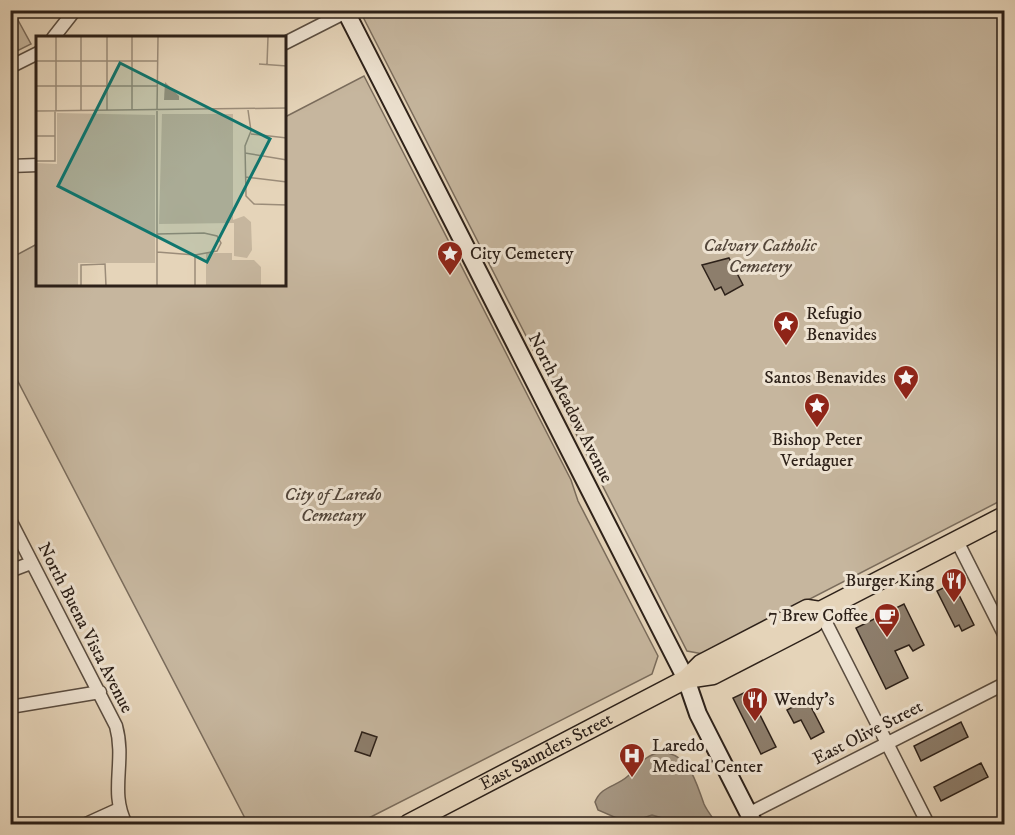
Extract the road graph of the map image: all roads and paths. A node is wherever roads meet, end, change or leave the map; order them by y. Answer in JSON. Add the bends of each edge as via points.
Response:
{"nodes":[{"id":1,"x":75,"y":10,"type":"edge"},
{"id":2,"x":346,"y":11,"type":"edge"},
{"id":3,"x":56,"y":36,"type":"edge"},
{"id":4,"x":286,"y":42,"type":"edge"},
{"id":5,"x":36,"y":54,"type":"edge"},
{"id":6,"x":10,"y":67,"type":"edge"},
{"id":7,"x":10,"y":165,"type":"edge"},
{"id":8,"x":36,"y":165,"type":"edge"},
{"id":9,"x":1005,"y":516,"type":"edge"},
{"id":10,"x":10,"y":520,"type":"edge"},
{"id":11,"x":957,"y":541,"type":"junction"},
{"id":12,"x":31,"y":563,"type":"junction"},
{"id":13,"x":10,"y":571,"type":"edge"},
{"id":14,"x":820,"y":610,"type":"junction"},
{"id":15,"x":1005,"y":634,"type":"edge"},
{"id":16,"x":686,"y":679,"type":"junction"},
{"id":17,"x":1005,"y":684,"type":"edge"},
{"id":18,"x":100,"y":692,"type":"junction"},
{"id":19,"x":10,"y":707,"type":"edge"},
{"id":20,"x":887,"y":743,"type":"junction"},
{"id":21,"x":119,"y":809,"type":"junction"},
{"id":22,"x":751,"y":819,"type":"edge"},
{"id":23,"x":86,"y":825,"type":"edge"},
{"id":24,"x":126,"y":825,"type":"edge"},
{"id":25,"x":408,"y":825,"type":"edge"},
{"id":26,"x":928,"y":825,"type":"edge"}],
"edges":[{"from":1,"to":3,"type":"street"},
{"from":2,"to":4,"type":"street"},
{"from":2,"to":16,"type":"main road","name":"North Meadow Avenue"},
{"from":5,"to":6,"type":"street"},
{"from":7,"to":8,"type":"street"},
{"from":9,"to":11,"type":"main road","name":"East Saunders Street"},
{"from":10,"to":12,"type":"street","name":"North Buena Vista Avenue"},
{"from":11,"to":14,"type":"main road","name":"East Saunders Street"},
{"from":11,"to":15,"type":"street"},
{"from":12,"to":13,"type":"street"},
{"from":12,"to":18,"type":"street","name":"North Buena Vista Avenue"},
{"from":14,"to":16,"type":"main road","name":"East Saunders Street","via":[[814,623],[713,675]]},
{"from":14,"to":20,"type":"street"},
{"from":16,"to":22,"type":"main road","name":"North Meadow Avenue","via":[[698,714]]},
{"from":16,"to":25,"type":"main road","name":"East Saunders Street"},
{"from":17,"to":20,"type":"street","name":"East Olive Street"},
{"from":18,"to":19,"type":"street"},
{"from":18,"to":21,"type":"street","name":"North Buena Vista Avenue","via":[[120,741]]},
{"from":20,"to":22,"type":"street","name":"East Olive Street"},
{"from":20,"to":26,"type":"street"},
{"from":21,"to":23,"type":"street"},
{"from":21,"to":24,"type":"street","name":"North Buena Vista Avenue"}]}
